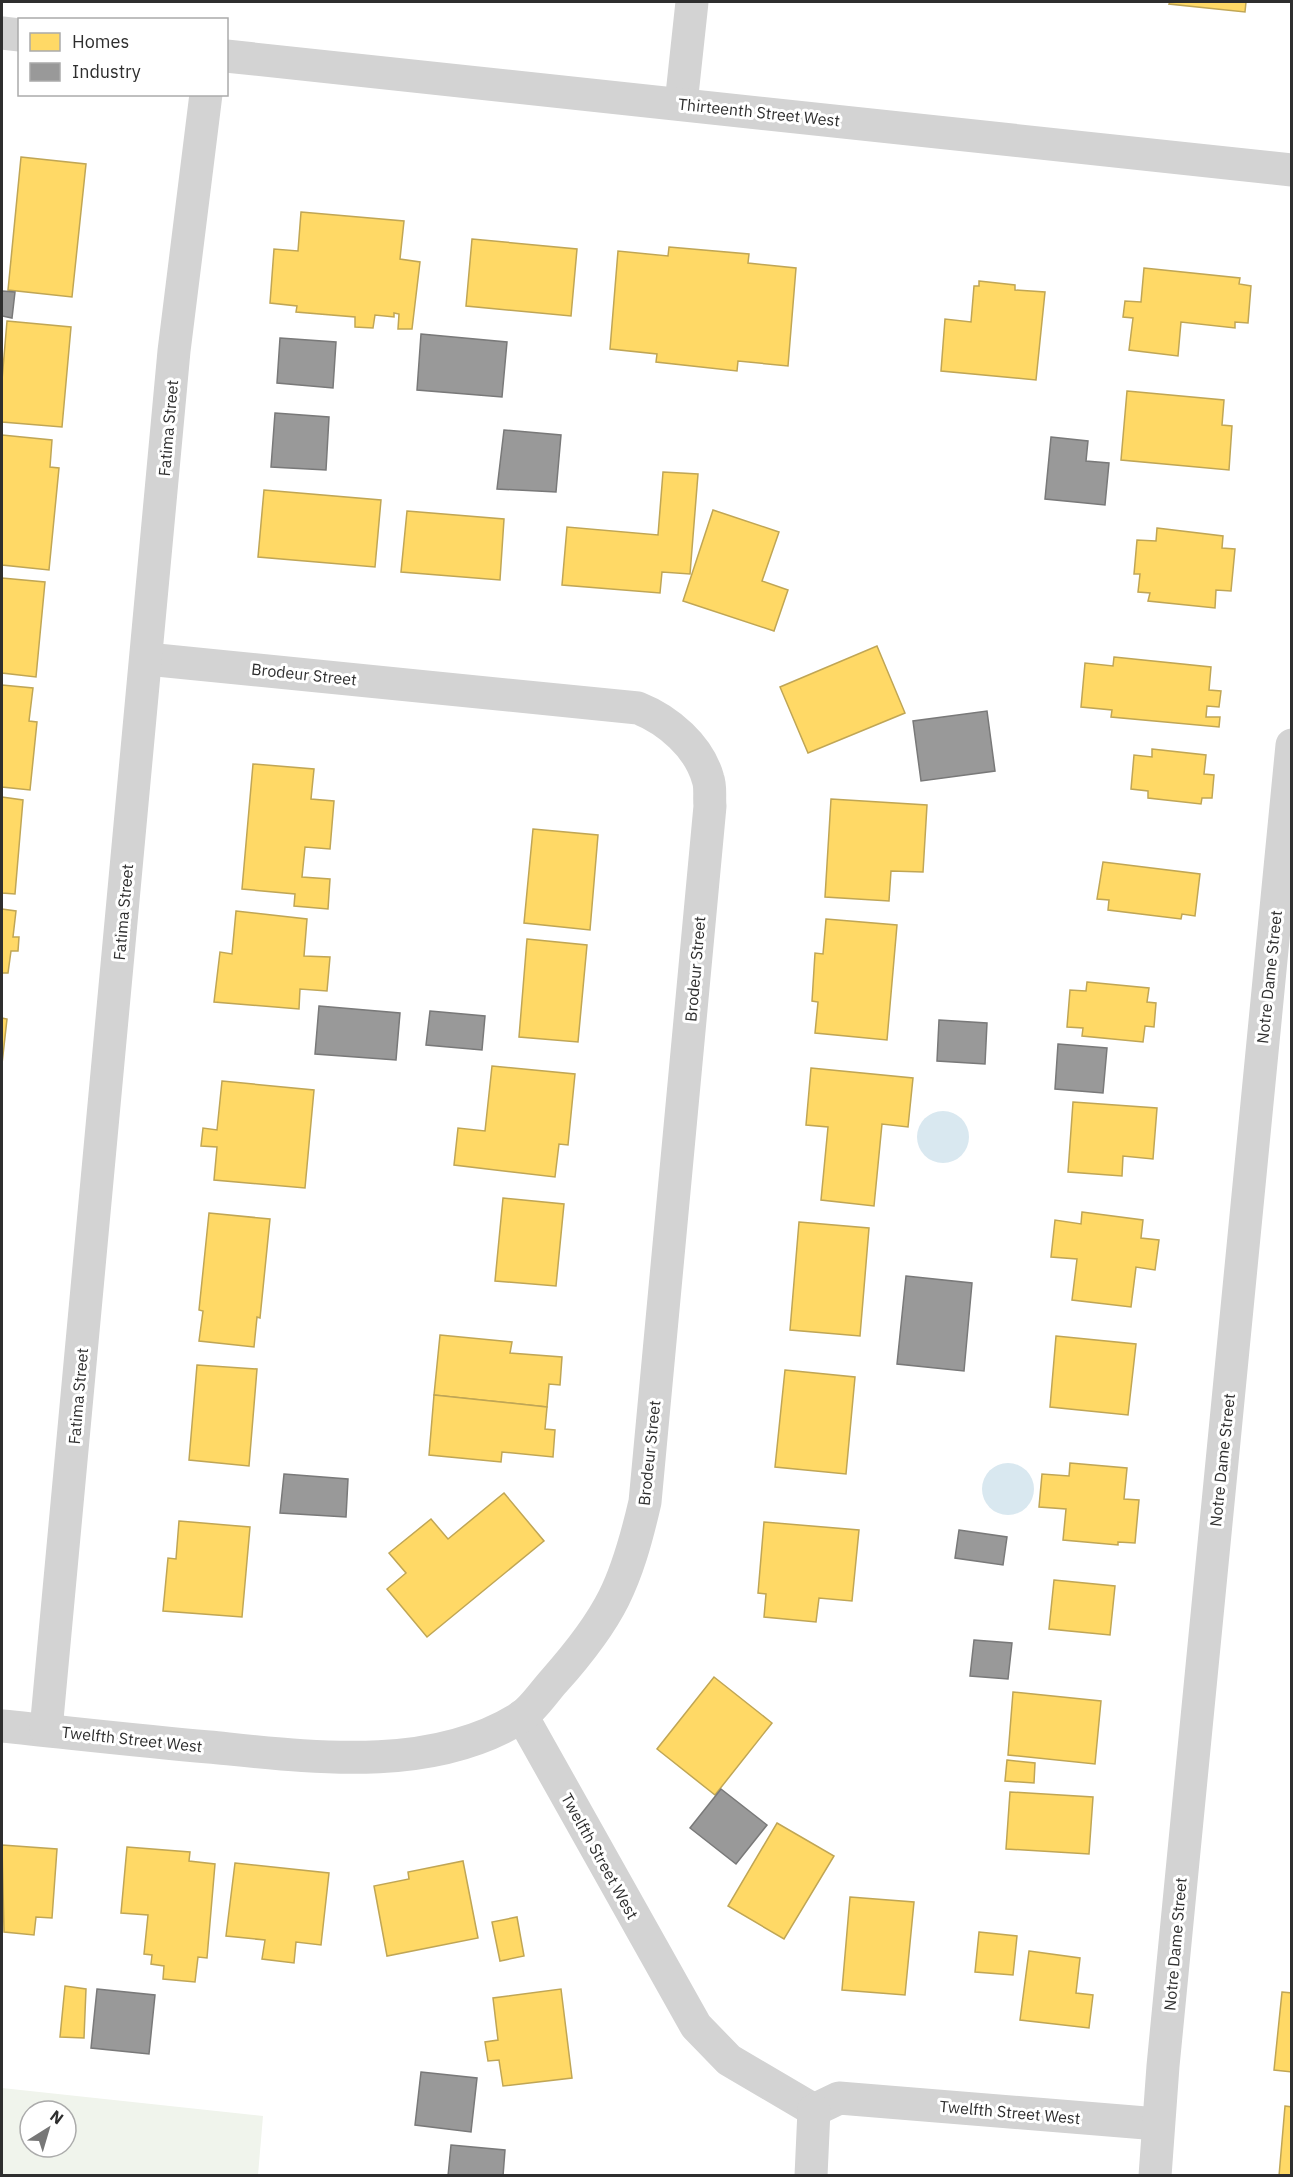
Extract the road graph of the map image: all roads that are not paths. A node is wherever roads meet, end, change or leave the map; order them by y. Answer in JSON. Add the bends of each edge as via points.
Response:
{"nodes":[{"id":1,"x":692,"y":2,"type":"edge"},
{"id":2,"x":2,"y":33,"type":"edge"},
{"id":3,"x":18,"y":35,"type":"edge"},
{"id":4,"x":228,"y":56,"type":"edge"},
{"id":5,"x":206,"y":96,"type":"edge"},
{"id":6,"x":681,"y":104,"type":"junction"},
{"id":7,"x":1292,"y":170,"type":"edge"},
{"id":8,"x":147,"y":659,"type":"junction"},
{"id":9,"x":1292,"y":746,"type":"edge"},
{"id":10,"x":522,"y":1716,"type":"junction"},
{"id":11,"x":2,"y":1726,"type":"edge"},
{"id":12,"x":46,"y":1730,"type":"junction"},
{"id":13,"x":814,"y":2110,"type":"junction"},
{"id":14,"x":1158,"y":2124,"type":"junction"},
{"id":15,"x":812,"y":2175,"type":"edge"},
{"id":16,"x":1155,"y":2175,"type":"edge"}],
"edges":[{"from":1,"to":6,"type":"street"},
{"from":2,"to":3,"type":"street"},
{"from":4,"to":6,"type":"street","name":"Thirteenth Street West"},
{"from":5,"to":8,"type":"street","name":"Fatima Street","via":[[174,351]]},
{"from":6,"to":7,"type":"street","name":"Thirteenth Street West"},
{"from":8,"to":10,"type":"street","name":"Brodeur Street","via":[[638,708],[657,715],[677,732],[696,754],[709,780],[710,806],[645,1502],[624,1580],[612,1607],[588,1644]]},
{"from":8,"to":12,"type":"street","name":"Fatima Street"},
{"from":9,"to":14,"type":"street","name":"Notre Dame Street"},
{"from":10,"to":12,"type":"street","name":"Twelfth Street West","via":[[479,1737],[411,1753],[360,1759]]},
{"from":10,"to":13,"type":"street","name":"Twelfth Street West","via":[[696,2026],[729,2060]]},
{"from":11,"to":12,"type":"street","name":"Twelfth Street West"},
{"from":13,"to":14,"type":"street","name":"Twelfth Street West","via":[[839,2098]]},
{"from":13,"to":15,"type":"street"},
{"from":14,"to":16,"type":"street","name":"Notre Dame Street"}]}
